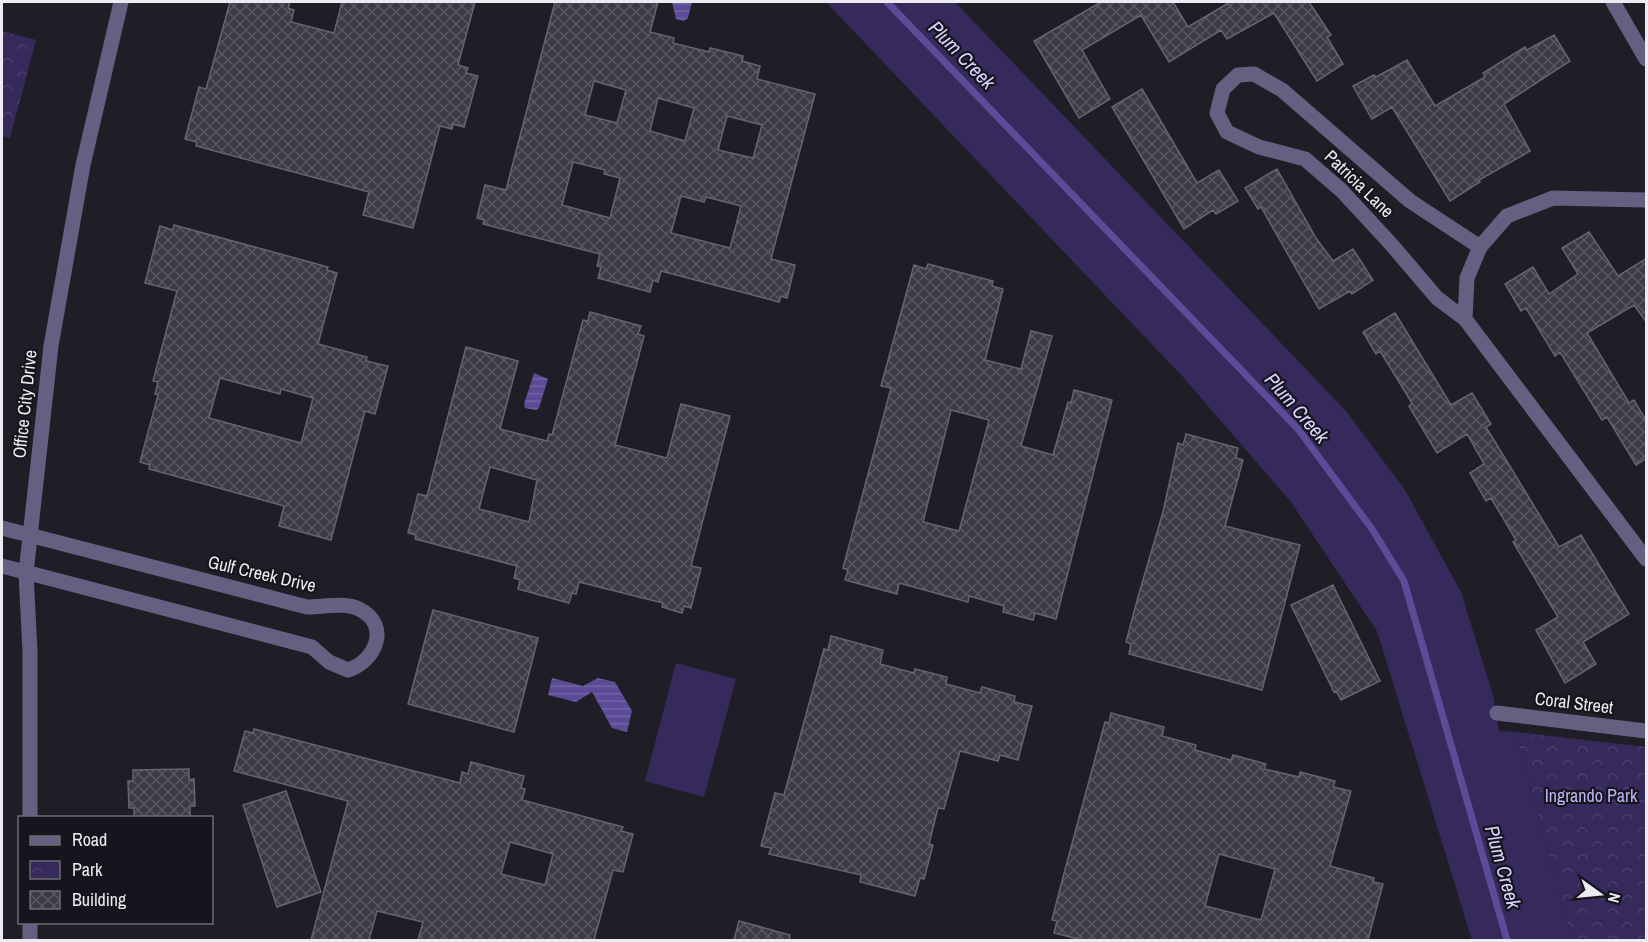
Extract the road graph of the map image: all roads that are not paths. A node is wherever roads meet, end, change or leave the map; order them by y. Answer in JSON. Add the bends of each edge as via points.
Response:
{"nodes":[{"id":1,"x":121,"y":2,"type":"edge"},
{"id":2,"x":1613,"y":2,"type":"edge"},
{"id":3,"x":1647,"y":59,"type":"edge"},
{"id":4,"x":1647,"y":200,"type":"edge"},
{"id":5,"x":1480,"y":247,"type":"junction"},
{"id":6,"x":1465,"y":319,"type":"junction"},
{"id":7,"x":2,"y":528,"type":"edge"},
{"id":8,"x":32,"y":536,"type":"junction"},
{"id":9,"x":1647,"y":559,"type":"edge"},
{"id":10,"x":2,"y":566,"type":"edge"},
{"id":11,"x":26,"y":573,"type":"junction"},
{"id":12,"x":1497,"y":713,"type":"dead end"},
{"id":13,"x":1647,"y":731,"type":"edge"},
{"id":14,"x":30,"y":816,"type":"edge"},
{"id":15,"x":30,"y":924,"type":"edge"},
{"id":16,"x":30,"y":940,"type":"edge"}],
"edges":[{"from":1,"to":8,"type":"street","name":"Office City Drive","via":[[83,165],[51,346]]},
{"from":2,"to":3,"type":"street"},
{"from":4,"to":5,"type":"street","via":[[1553,198],[1507,216]]},
{"from":5,"to":6,"type":"street","via":[[1467,278]]},
{"from":5,"to":6,"type":"street","name":"Patricia Lane","via":[[1410,201],[1282,90],[1254,74],[1238,75],[1224,89],[1217,113],[1227,132],[1259,147],[1305,159],[1341,190],[1437,298]]},
{"from":6,"to":9,"type":"street","name":"Patricia Lane"},
{"from":7,"to":8,"type":"street","name":"Gulf Creek Drive"},
{"from":8,"to":11,"type":"street","name":"Office City Drive"},
{"from":8,"to":11,"type":"street","name":"Gulf Creek Drive","via":[[308,608],[357,608],[372,618],[378,632],[376,646],[361,666],[348,670],[329,662],[312,647]]},
{"from":10,"to":11,"type":"street","name":"Gulf Creek Drive"},
{"from":11,"to":14,"type":"street","name":"Office City Drive"},
{"from":12,"to":13,"type":"street","name":"Coral Street"},
{"from":15,"to":16,"type":"street"}]}
